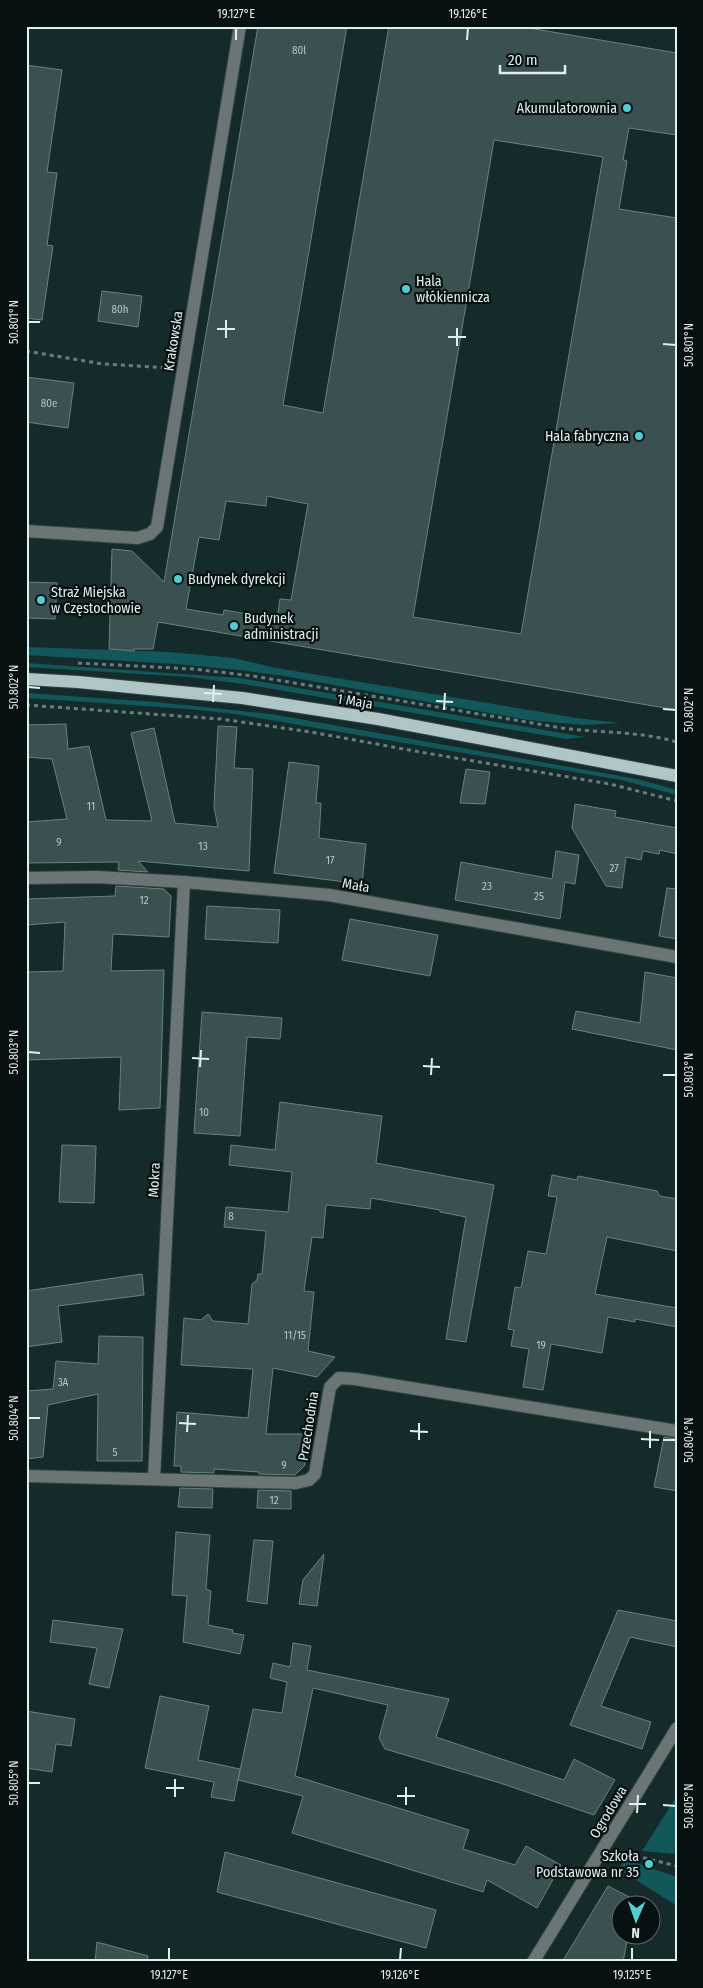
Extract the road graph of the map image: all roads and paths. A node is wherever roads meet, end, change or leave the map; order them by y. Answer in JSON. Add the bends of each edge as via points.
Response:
{"nodes":[{"id":1,"x":240,"y":26,"type":"edge"},
{"id":2,"x":26,"y":351,"type":"edge"},
{"id":3,"x":183,"y":369,"type":"junction"},
{"id":4,"x":26,"y":531,"type":"edge"},
{"id":5,"x":26,"y":679,"type":"edge"},
{"id":6,"x":26,"y":705,"type":"edge"},
{"id":7,"x":562,"y":728,"type":"dead end"},
{"id":8,"x":677,"y":742,"type":"edge"},
{"id":9,"x":677,"y":776,"type":"edge"},
{"id":10,"x":677,"y":801,"type":"edge"},
{"id":11,"x":26,"y":878,"type":"edge"},
{"id":12,"x":184,"y":882,"type":"junction"},
{"id":13,"x":677,"y":957,"type":"edge"},
{"id":14,"x":677,"y":1431,"type":"edge"},
{"id":15,"x":26,"y":1476,"type":"edge"},
{"id":16,"x":154,"y":1479,"type":"junction"},
{"id":17,"x":677,"y":1728,"type":"edge"},
{"id":18,"x":619,"y":1852,"type":"dead end"},
{"id":19,"x":677,"y":1866,"type":"edge"},
{"id":20,"x":532,"y":1962,"type":"edge"}],
"edges":[{"from":1,"to":3,"type":"street","name":"Krakowska"},
{"from":2,"to":3,"type":"path","via":[[103,364]]},
{"from":3,"to":4,"type":"street","name":"Krakowska","via":[[158,527],[137,538]]},
{"from":5,"to":9,"type":"main road","name":"1 Maja","via":[[252,700],[378,719]]},
{"from":6,"to":10,"type":"path","via":[[221,719],[311,732],[610,784]]},
{"from":7,"to":8,"type":"path","via":[[614,731]]},
{"from":11,"to":12,"type":"street","name":"Mała","via":[[97,877]]},
{"from":12,"to":13,"type":"street","name":"Mała","via":[[329,895]]},
{"from":12,"to":16,"type":"street","name":"Mokra"},
{"from":14,"to":16,"type":"street","name":"Przechodnia","via":[[339,1378],[330,1386],[315,1474],[309,1480],[296,1483]]},
{"from":15,"to":16,"type":"street","name":"Przechodnia"},
{"from":17,"to":20,"type":"street","name":"Ogrodowa"},
{"from":18,"to":19,"type":"path"}]}
